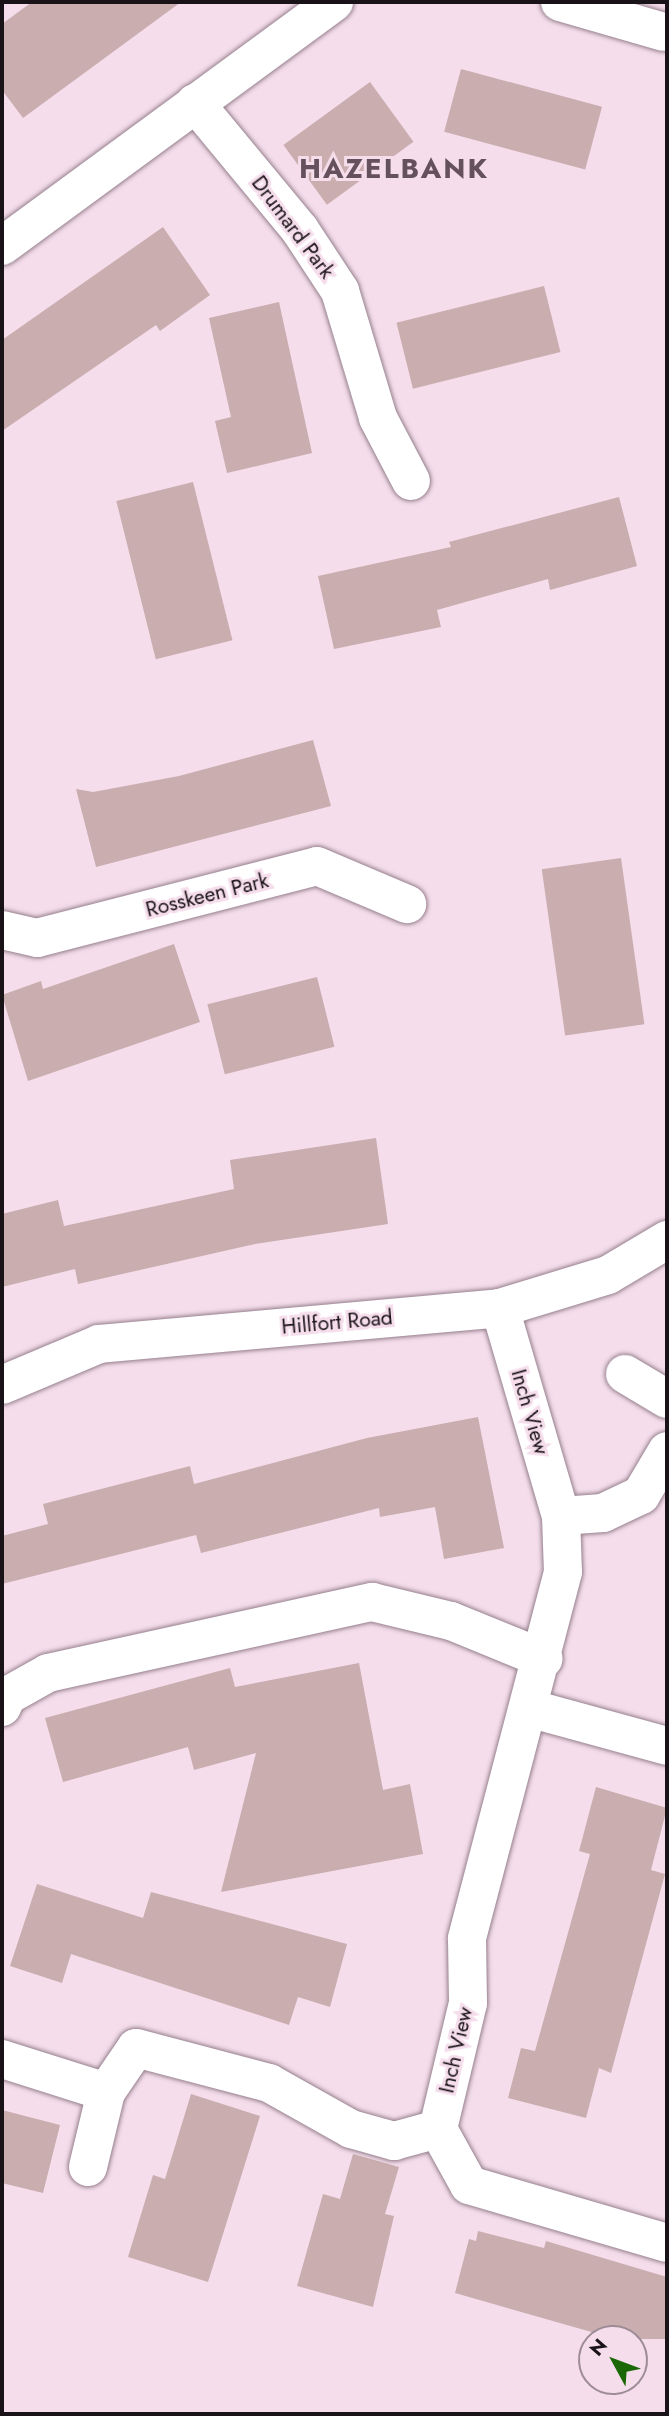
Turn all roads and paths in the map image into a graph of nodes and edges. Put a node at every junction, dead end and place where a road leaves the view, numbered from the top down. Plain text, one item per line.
1 (334, 2) edge
2 (574, 3) edge
3 (664, 32) dead end
4 (195, 103) junction
5 (2, 246) edge
6 (411, 481) dead end
7 (407, 904) dead end
8 (2, 930) edge
9 (667, 1241) edge
10 (500, 1308) junction
11 (625, 1374) dead end
12 (2, 1385) edge
13 (667, 1399) edge
14 (667, 1451) edge
15 (561, 1516) junction
16 (544, 1659) junction
17 (4, 1698) edge
18 (531, 1709) junction
19 (667, 1746) edge
20 (2, 2059) edge
21 (106, 2092) junction
22 (438, 2129) junction
23 (88, 2167) dead end
24 (667, 2243) edge

1 - 4 street
2 - 3 street
4 - 5 street
4 - 6 street, Drumard Park
7 - 8 street, Rosskeen Park
9 - 10 street, Hillfort Road
10 - 12 street, Hillfort Road
10 - 15 street, Inch View
11 - 13 street
14 - 15 street
15 - 16 street, Inch View
16 - 17 street
16 - 18 street, Inch View
18 - 19 street
18 - 22 street, Inch View
20 - 21 street
21 - 22 street
21 - 23 street
22 - 24 street

